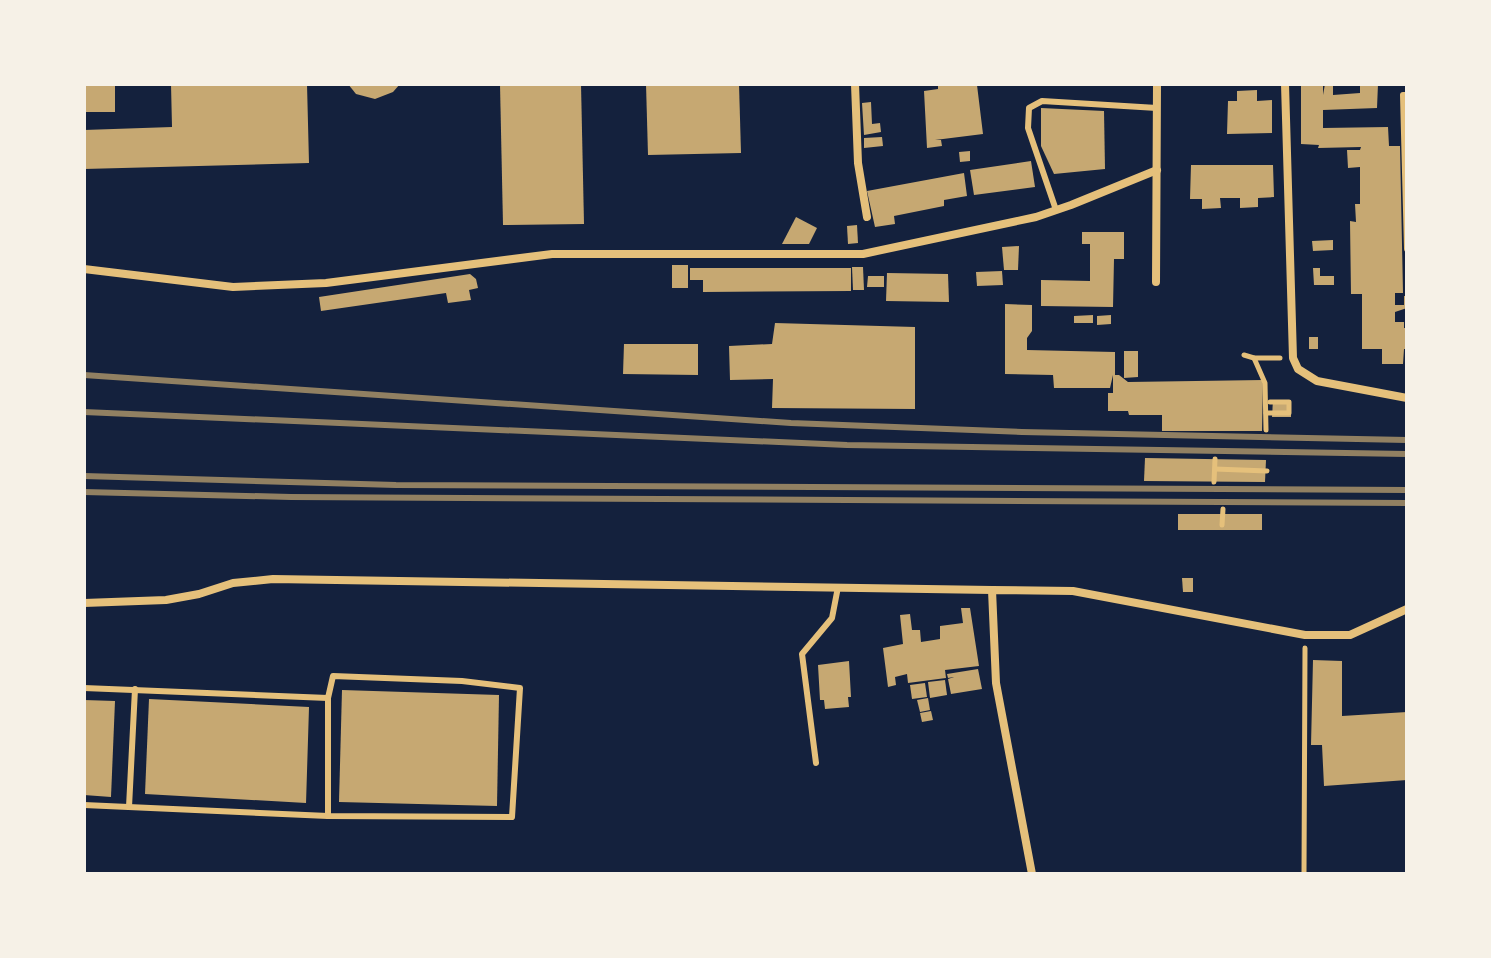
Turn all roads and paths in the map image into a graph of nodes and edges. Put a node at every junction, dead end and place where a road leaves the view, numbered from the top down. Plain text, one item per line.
1 (855, 84) edge
2 (1157, 84) edge
3 (1285, 84) edge
4 (1407, 95) edge
5 (1157, 108) junction
6 (1157, 170) junction
7 (1056, 210) junction
8 (867, 217) dead end
9 (1407, 249) edge
10 (84, 269) edge
11 (1156, 282) dead end
12 (1244, 355) dead end
13 (1254, 358) junction
14 (1281, 358) dead end
15 (1407, 398) edge
16 (1270, 402) dead end
17 (1266, 413) junction
18 (1266, 430) dead end
19 (1215, 459) dead end
20 (1215, 469) junction
21 (1267, 471) dead end
22 (1214, 482) dead end
23 (1223, 509) dead end
24 (1222, 525) dead end
25 (838, 587) junction
26 (992, 590) junction
27 (84, 603) edge
28 (1407, 609) edge
29 (1305, 635) junction
30 (84, 688) edge
31 (135, 689) junction
32 (328, 698) junction
33 (816, 763) dead end
34 (84, 805) edge
35 (129, 807) junction
36 (328, 816) junction
37 (1032, 874) edge
38 (1304, 874) edge

1 - 8 street
2 - 5 street
3 - 15 street
4 - 9 lane
5 - 6 street
5 - 7 lane
6 - 7 street
6 - 11 street
7 - 10 street
12 - 13 path
13 - 14 path
13 - 17 path
16 - 17 path
17 - 18 path
19 - 20 path
20 - 21 path
20 - 22 path
23 - 24 path
25 - 26 street
25 - 27 street
25 - 33 lane
26 - 29 street
26 - 37 street
28 - 29 street
29 - 38 path
30 - 31 lane
31 - 32 lane
31 - 35 lane
32 - 36 lane
32 - 36 lane
34 - 35 lane
35 - 36 lane

